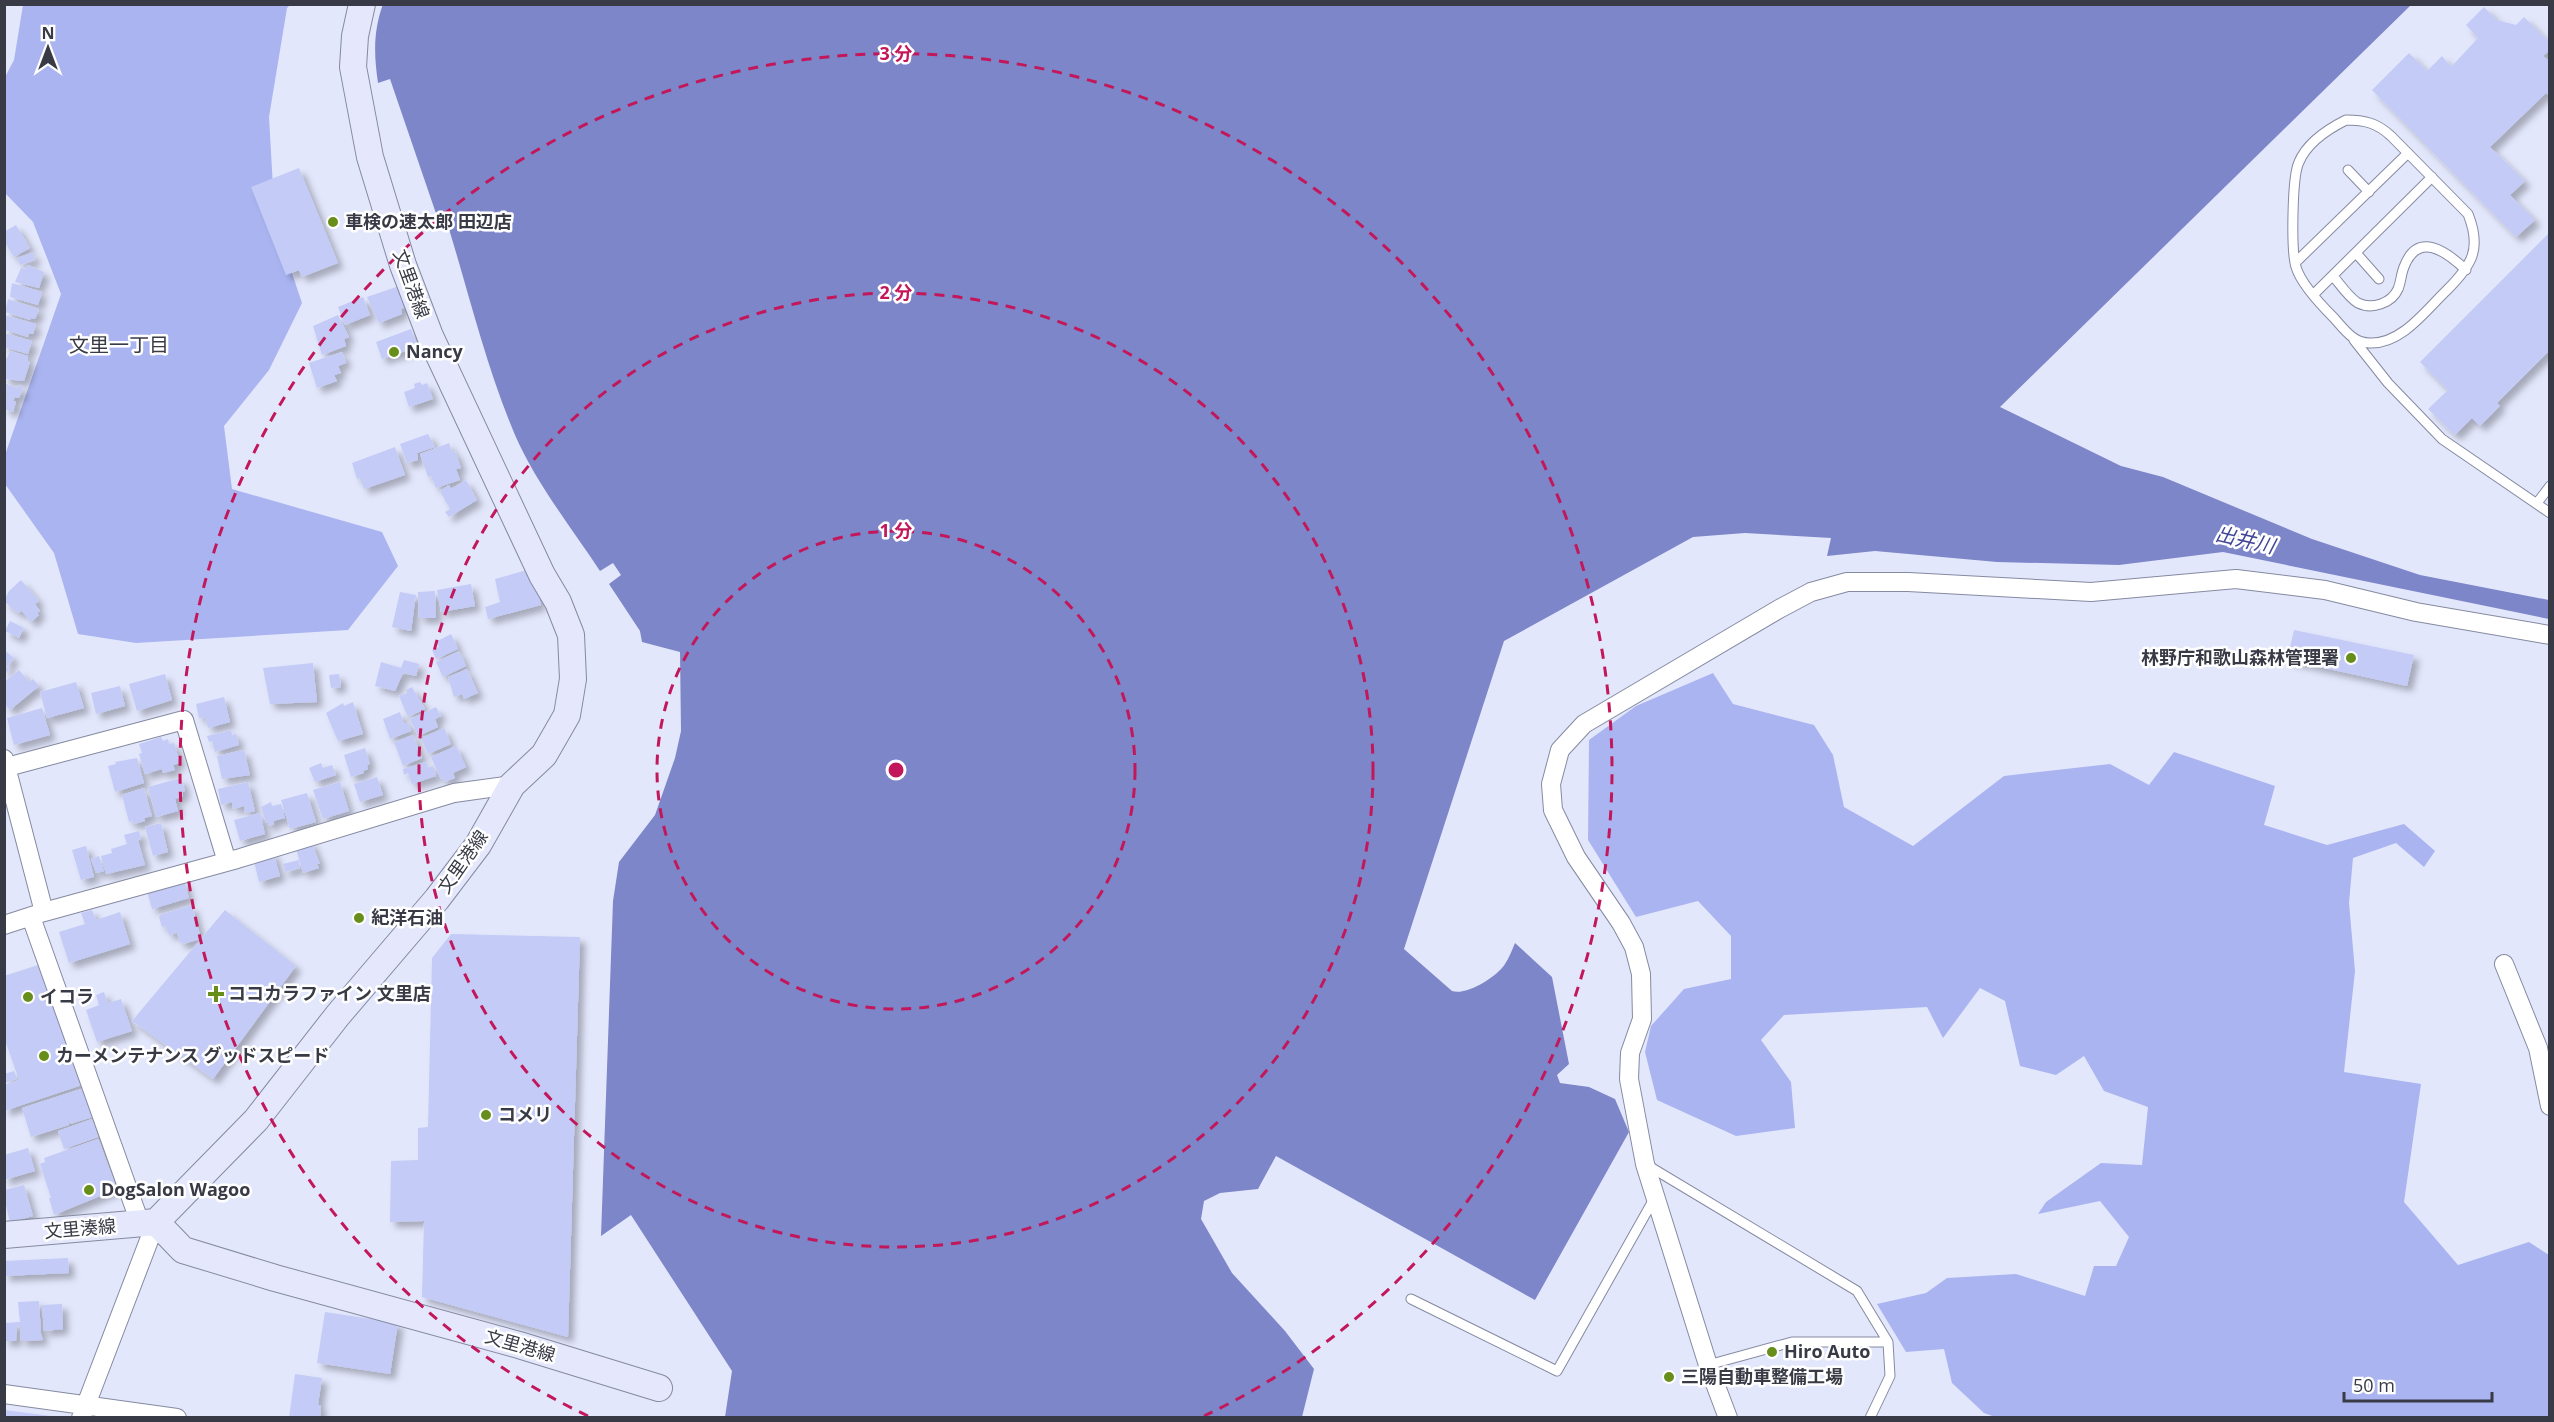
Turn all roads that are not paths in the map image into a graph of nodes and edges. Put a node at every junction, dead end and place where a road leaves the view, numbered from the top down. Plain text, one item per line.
1 (362, 4) edge
2 (2408, 153) junction
3 (2348, 170) dead end
4 (2432, 177) junction
5 (2369, 192) junction
6 (2355, 253) junction
7 (2295, 262) junction
8 (2466, 270) junction
9 (2333, 276) junction
10 (2379, 279) dead end
11 (2314, 294) junction
12 (2354, 340) junction
13 (2550, 486) edge
14 (2537, 503) junction
15 (2550, 513) edge
16 (2550, 634) edge
17 (6, 763) edge
18 (512, 785) junction
19 (227, 861) junction
20 (38, 914) junction
21 (4, 925) edge
22 (2504, 964) dead end
23 (2550, 1106) edge
24 (1645, 1164) junction
25 (1655, 1197) junction
26 (148, 1223) junction
27 (4, 1234) edge
28 (1410, 1299) dead end
29 (1888, 1342) junction
30 (1708, 1365) junction
31 (658, 1388) dead end
32 (4, 1394) edge
33 (84, 1411) edge
34 (177, 1418) edge
35 (1728, 1418) edge
36 (1870, 1418) edge

1 - 18 main road, 文里港線
2 - 4 lane
2 - 5 lane
2 - 7 lane
3 - 5 lane
4 - 6 lane
4 - 8 lane
5 - 7 lane
6 - 9 lane
6 - 10 lane
7 - 11 lane
8 - 9 lane
8 - 12 lane
9 - 11 lane
11 - 12 lane
12 - 14 lane
13 - 14 lane
14 - 15 lane
16 - 24 street
17 - 19 street
17 - 20 street
18 - 19 street
18 - 26 main road, 文里港線
19 - 20 street
20 - 21 street
20 - 26 street
22 - 23 street
24 - 25 street
24 - 29 lane
25 - 28 lane
25 - 30 street
26 - 27 main road, 文里湊線
26 - 31 main road, 文里港線
26 - 33 street
29 - 30 lane
29 - 36 lane
30 - 35 street
32 - 33 street
33 - 34 street

